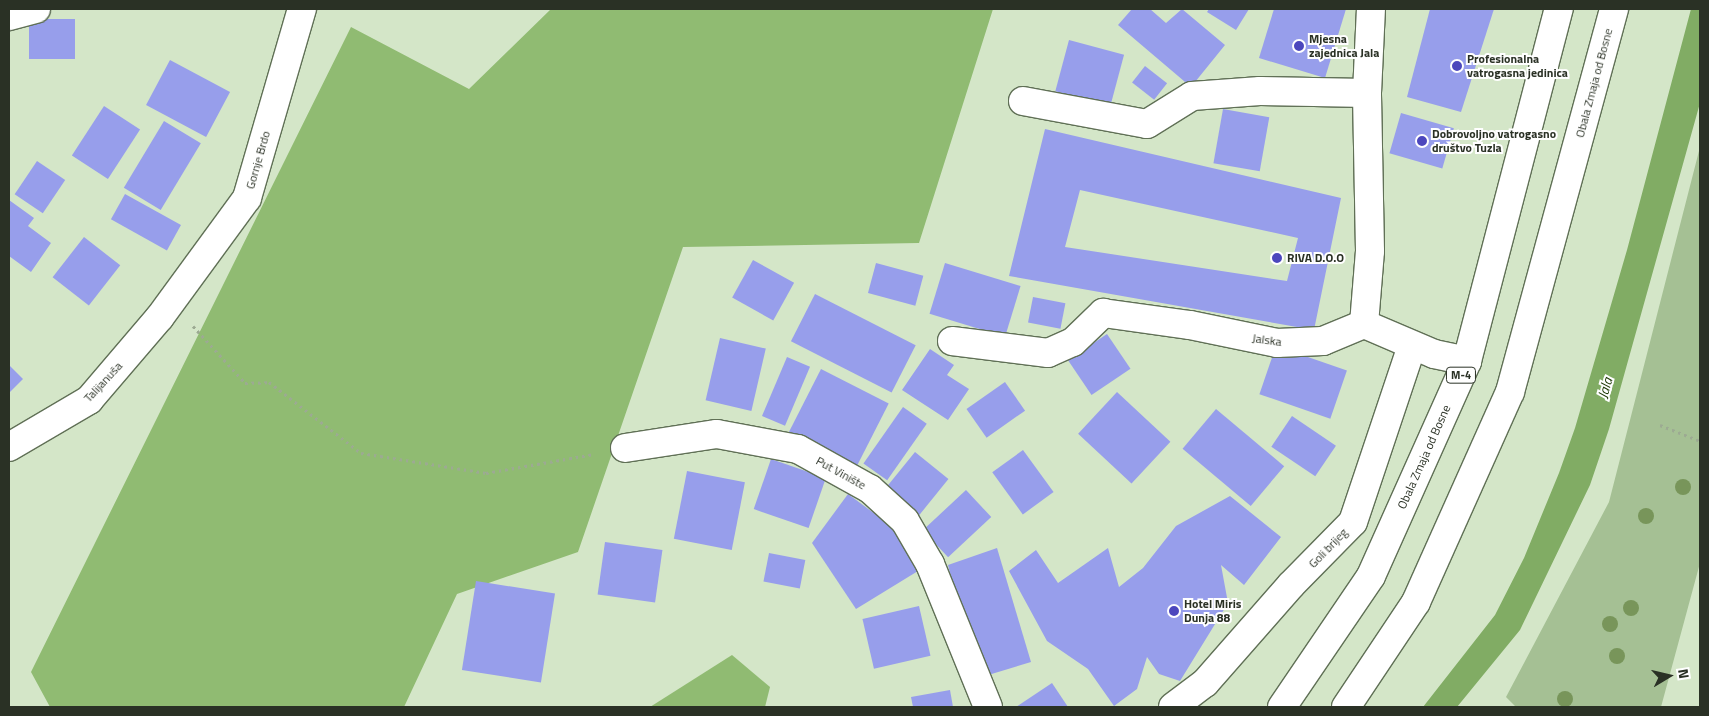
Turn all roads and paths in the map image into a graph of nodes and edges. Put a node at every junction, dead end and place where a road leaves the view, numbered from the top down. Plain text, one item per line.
1 (36, 9) edge
2 (302, 9) edge
3 (1372, 9) edge
4 (1560, 9) edge
5 (1614, 9) edge
6 (9, 16) edge
7 (1367, 94) junction
8 (1023, 101) dead end
9 (173, 318) junction
10 (1364, 324) junction
11 (952, 342) dead end
12 (1412, 346) junction
13 (1467, 361) junction
14 (1660, 425) dead end
15 (1700, 441) edge
16 (9, 447) edge
17 (625, 448) joint
18 (988, 707) edge
19 (1173, 707) edge
20 (1282, 707) edge
21 (1346, 707) edge

1 - 6 street
2 - 9 street, Gornje Brdo
3 - 7 street
4 - 13 street, Obala Zmaja od Bosne / M-4
5 - 21 street, Obala Zmaja od Bosne
7 - 8 street
7 - 10 street
9 - 16 street, Talijanuša
9 - 17 path
10 - 11 street, Jalska
10 - 12 street
12 - 13 street
12 - 19 street, Goli brijeg
13 - 20 street, Obala Zmaja od Bosne / M-4
14 - 15 path
17 - 18 street, Put Vinište

